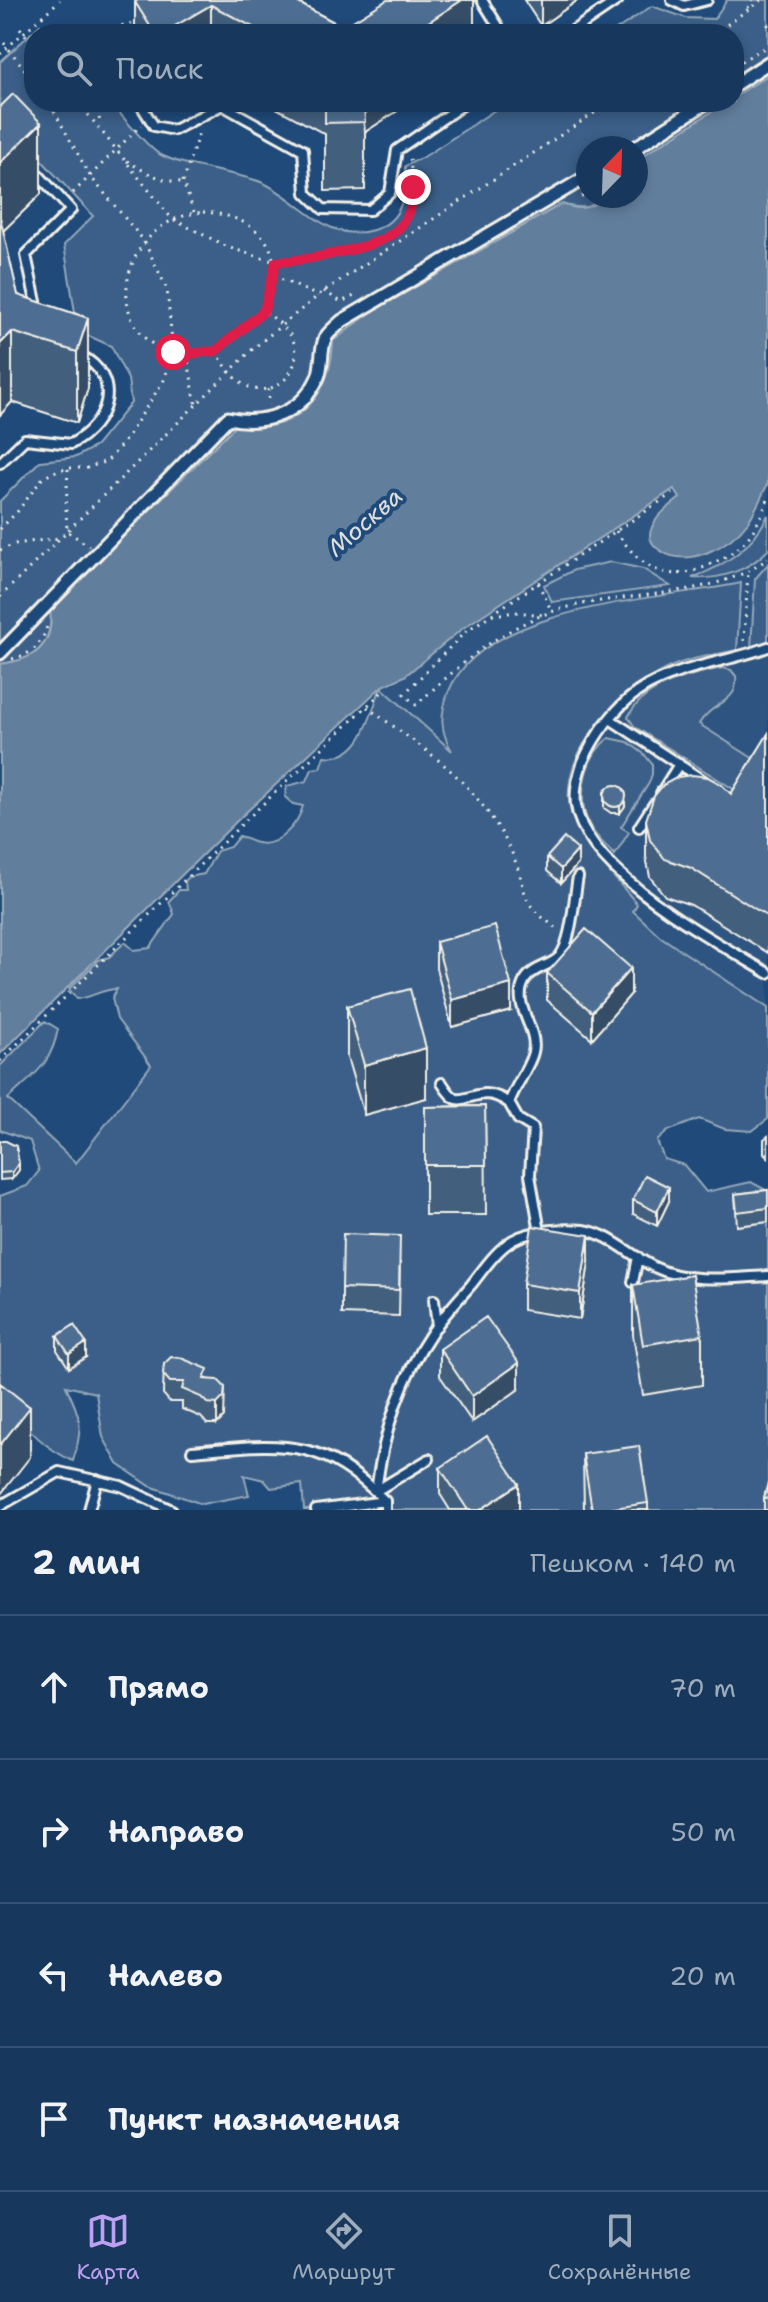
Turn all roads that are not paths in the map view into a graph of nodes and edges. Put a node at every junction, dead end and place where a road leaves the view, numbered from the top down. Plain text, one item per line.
1 (482, 0) edge
2 (618, 0) edge
3 (672, 0) edge
4 (707, 0) edge
5 (497, 24) edge
6 (583, 24) edge
7 (768, 63) edge
8 (744, 79) edge
9 (145, 112) edge
10 (209, 112) edge
11 (235, 112) edge
12 (452, 112) edge
13 (691, 112) edge
14 (648, 140) edge
15 (24, 159) edge
16 (576, 183) edge
17 (41, 327) edge
18 (66, 349) edge
19 (0, 463) edge
20 (768, 647) edge
21 (2, 656) edge
22 (610, 719) junction
23 (679, 764) junction
24 (713, 786) edge
25 (639, 827) dead end
26 (578, 877) dead end
27 (768, 973) edge
28 (442, 1083) dead end
29 (509, 1103) junction
30 (540, 1232) junction
31 (638, 1257) junction
32 (768, 1276) edge
33 (633, 1282) edge
34 (434, 1300) dead end
35 (437, 1326) junction
36 (192, 1451) dead end
37 (429, 1459) dead end
38 (97, 1480) junction
39 (376, 1491) junction
40 (385, 1505) edge
41 (0, 1506) edge
42 (89, 1510) edge
43 (172, 1510) edge
44 (316, 1510) edge

1 - 5 lane
2 - 6 lane
3 - 4 lane
7 - 8 street
9 - 10 lane
11 - 12 lane
13 - 14 street
15 - 17 lane
16 - 21 street
18 - 19 lane
20 - 22 lane
22 - 23 lane
22 - 27 lane
23 - 24 lane
23 - 25 lane
26 - 29 lane
28 - 29 lane
29 - 30 lane
30 - 31 lane
30 - 35 lane
31 - 32 lane
31 - 33 lane
34 - 35 lane
35 - 39 lane
36 - 39 lane
37 - 39 lane
38 - 41 lane
38 - 42 lane
38 - 43 lane
39 - 40 lane
40 - 44 lane

